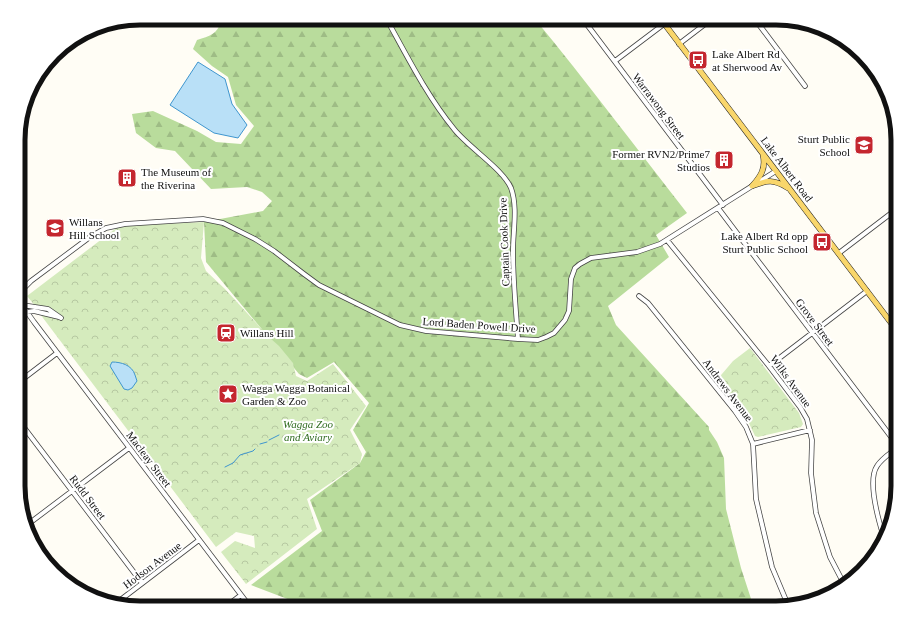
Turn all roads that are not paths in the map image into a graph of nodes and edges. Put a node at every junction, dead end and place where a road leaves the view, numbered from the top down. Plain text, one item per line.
1 (390, 25) edge
2 (587, 25) edge
3 (663, 25) edge
4 (665, 25) edge
5 (704, 25) edge
6 (759, 25) edge
7 (679, 44) junction
8 (614, 61) junction
9 (805, 86) dead end
10 (762, 153) junction
11 (776, 171) junction
12 (752, 186) junction
13 (790, 190) junction
14 (723, 205) junction
15 (718, 208) junction
16 (891, 213) edge
17 (667, 240) junction
18 (838, 253) junction
19 (31, 282) junction
20 (25, 285) edge
21 (25, 288) edge
22 (867, 292) junction
23 (638, 296) dead end
24 (25, 306) edge
25 (25, 311) edge
26 (27, 312) joint
27 (34, 322) junction
28 (891, 323) edge
29 (812, 333) junction
30 (518, 339) junction
31 (57, 353) junction
32 (769, 366) junction
33 (25, 377) edge
34 (25, 429) edge
35 (810, 430) junction
36 (891, 438) edge
37 (753, 444) junction
38 (129, 448) junction
39 (891, 453) edge
40 (72, 491) junction
41 (31, 523) edge
42 (882, 531) edge
43 (199, 540) junction
44 (842, 580) edge
45 (142, 583) junction
46 (241, 595) junction
47 (121, 599) edge
48 (786, 600) edge
49 (233, 601) edge
50 (246, 601) edge

1 - 30 street, Captain Cook Drive
2 - 8 street, Warrawong Street
3 - 8 street
4 - 7 main road, Lake Albert Road
5 - 7 street
6 - 9 street
7 - 10 main road, Lake Albert Road
8 - 14 street, Warrawong Street
10 - 11 main road, Lake Albert Road
10 - 12 main road
11 - 12 street, Lord Baden Powell Drive
11 - 13 main road, Lake Albert Road
12 - 13 main road
12 - 14 street, Lord Baden Powell Drive
13 - 18 main road, Lake Albert Road
14 - 15 street, Lord Baden Powell Drive
15 - 17 street, Lord Baden Powell Drive
15 - 29 street, Grove Street
16 - 18 street
17 - 30 street, Lord Baden Powell Drive
17 - 32 street, Wilks Avenue
18 - 22 main road, Lake Albert Road
19 - 20 street, Lord Baden Powell Drive
19 - 21 street, Lord Baden Powell Drive
19 - 30 street, Lord Baden Powell Drive
22 - 28 main road, Lake Albert Road
22 - 29 street
23 - 37 street, Andrews Avenue
24 - 26 street
25 - 27 street, Macleay Street
26 - 27 street, Macleay Street
27 - 31 street, Macleay Street
29 - 32 street
29 - 36 street, Grove Street
31 - 33 street
31 - 38 street, Macleay Street
32 - 35 street, Wilks Avenue
34 - 40 street, Rudd Street
35 - 37 street
35 - 44 street, Wilks Avenue
37 - 48 street, Andrews Avenue
38 - 40 street
38 - 43 street, Macleay Street
39 - 42 street
40 - 41 street
40 - 45 street, Rudd Street
43 - 45 street, Hodson Avenue
43 - 46 street, Macleay Street
45 - 47 street, Hodson Avenue
46 - 49 street
46 - 50 street, Macleay Street

